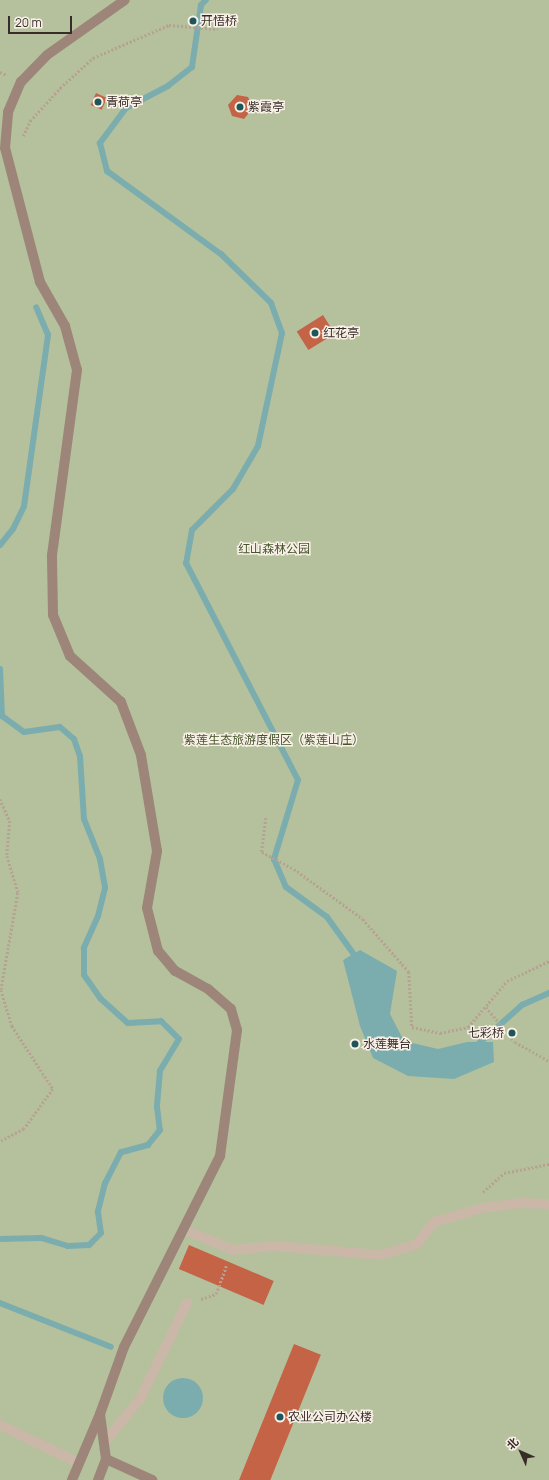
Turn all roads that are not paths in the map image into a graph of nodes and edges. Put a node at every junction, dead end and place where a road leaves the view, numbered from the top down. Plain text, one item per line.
1 (125, 0) edge
2 (549, 1204) edge
3 (183, 1229) junction
4 (188, 1303) road end
5 (100, 1414) junction
6 (0, 1424) edge
7 (104, 1443) junction
8 (106, 1459) junction
9 (79, 1463) junction
10 (72, 1480) edge
11 (98, 1480) edge
12 (152, 1480) edge

1 - 3 street
2 - 3 street
3 - 5 street
4 - 7 street
5 - 7 street
5 - 9 street
6 - 9 street
7 - 8 street
8 - 11 street
8 - 12 street
9 - 10 street

